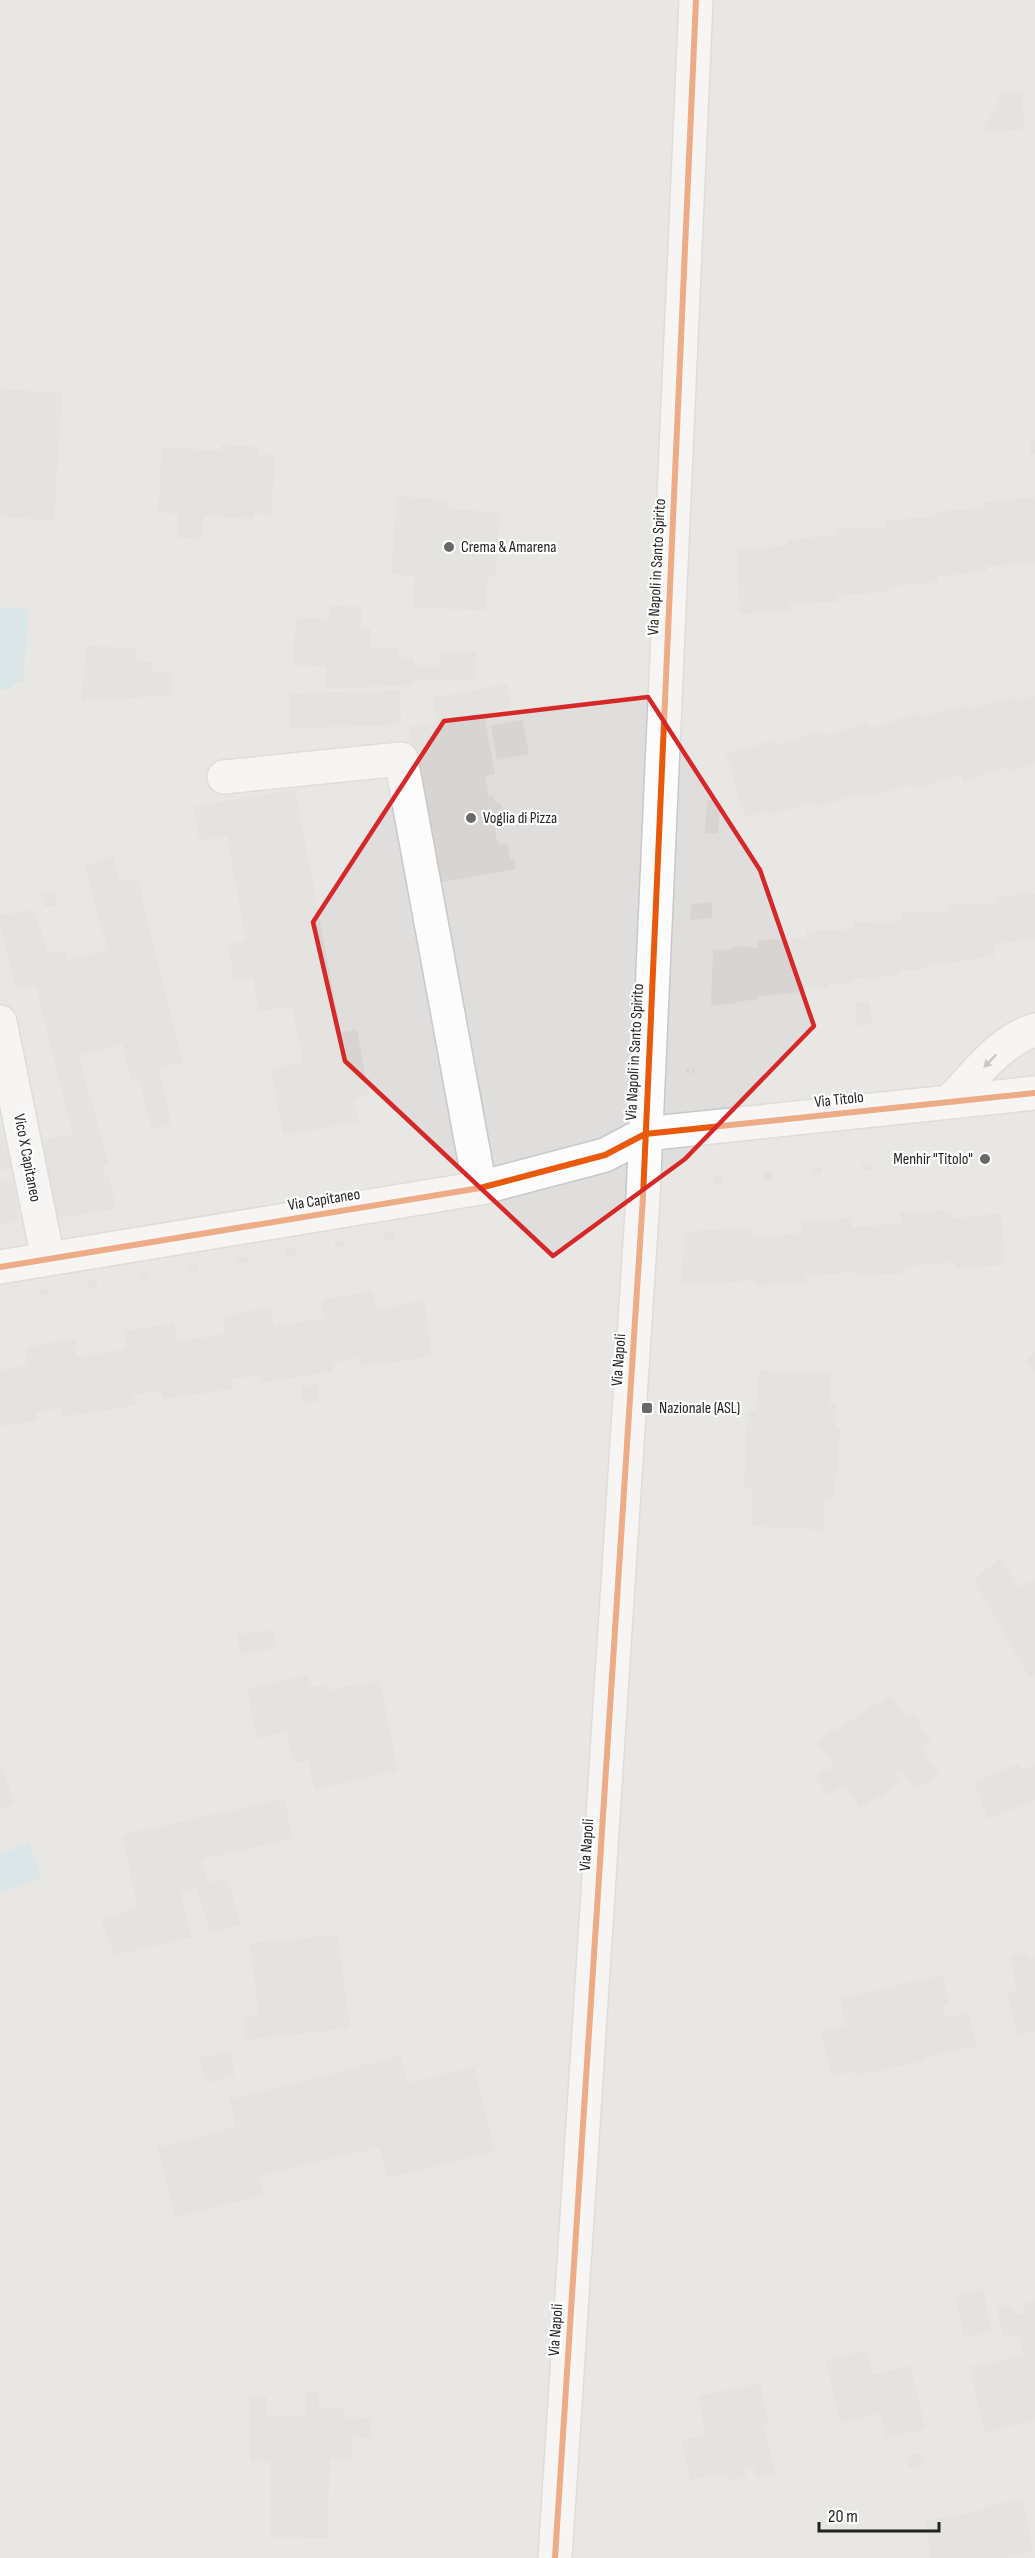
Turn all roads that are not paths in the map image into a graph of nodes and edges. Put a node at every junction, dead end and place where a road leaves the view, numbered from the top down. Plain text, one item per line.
1 (696, 0) edge
2 (224, 777) dead end
3 (0, 1023) edge
4 (1035, 1030) edge
5 (1035, 1093) edge
6 (950, 1101) junction
7 (645, 1134) junction
8 (480, 1188) junction
9 (48, 1259) junction
10 (0, 1267) edge
11 (555, 2558) edge

1 - 7 street, Via Napoli in Santo Spirito
2 - 8 street
3 - 9 street, Vico X Capitaneo
4 -> 6 street
5 - 6 street, Via Titolo
6 - 7 street, Via Titolo
7 - 8 street, Via Capitaneo
7 - 11 street, Via Napoli
8 - 9 street, Via Capitaneo
9 - 10 street, Via Capitaneo

